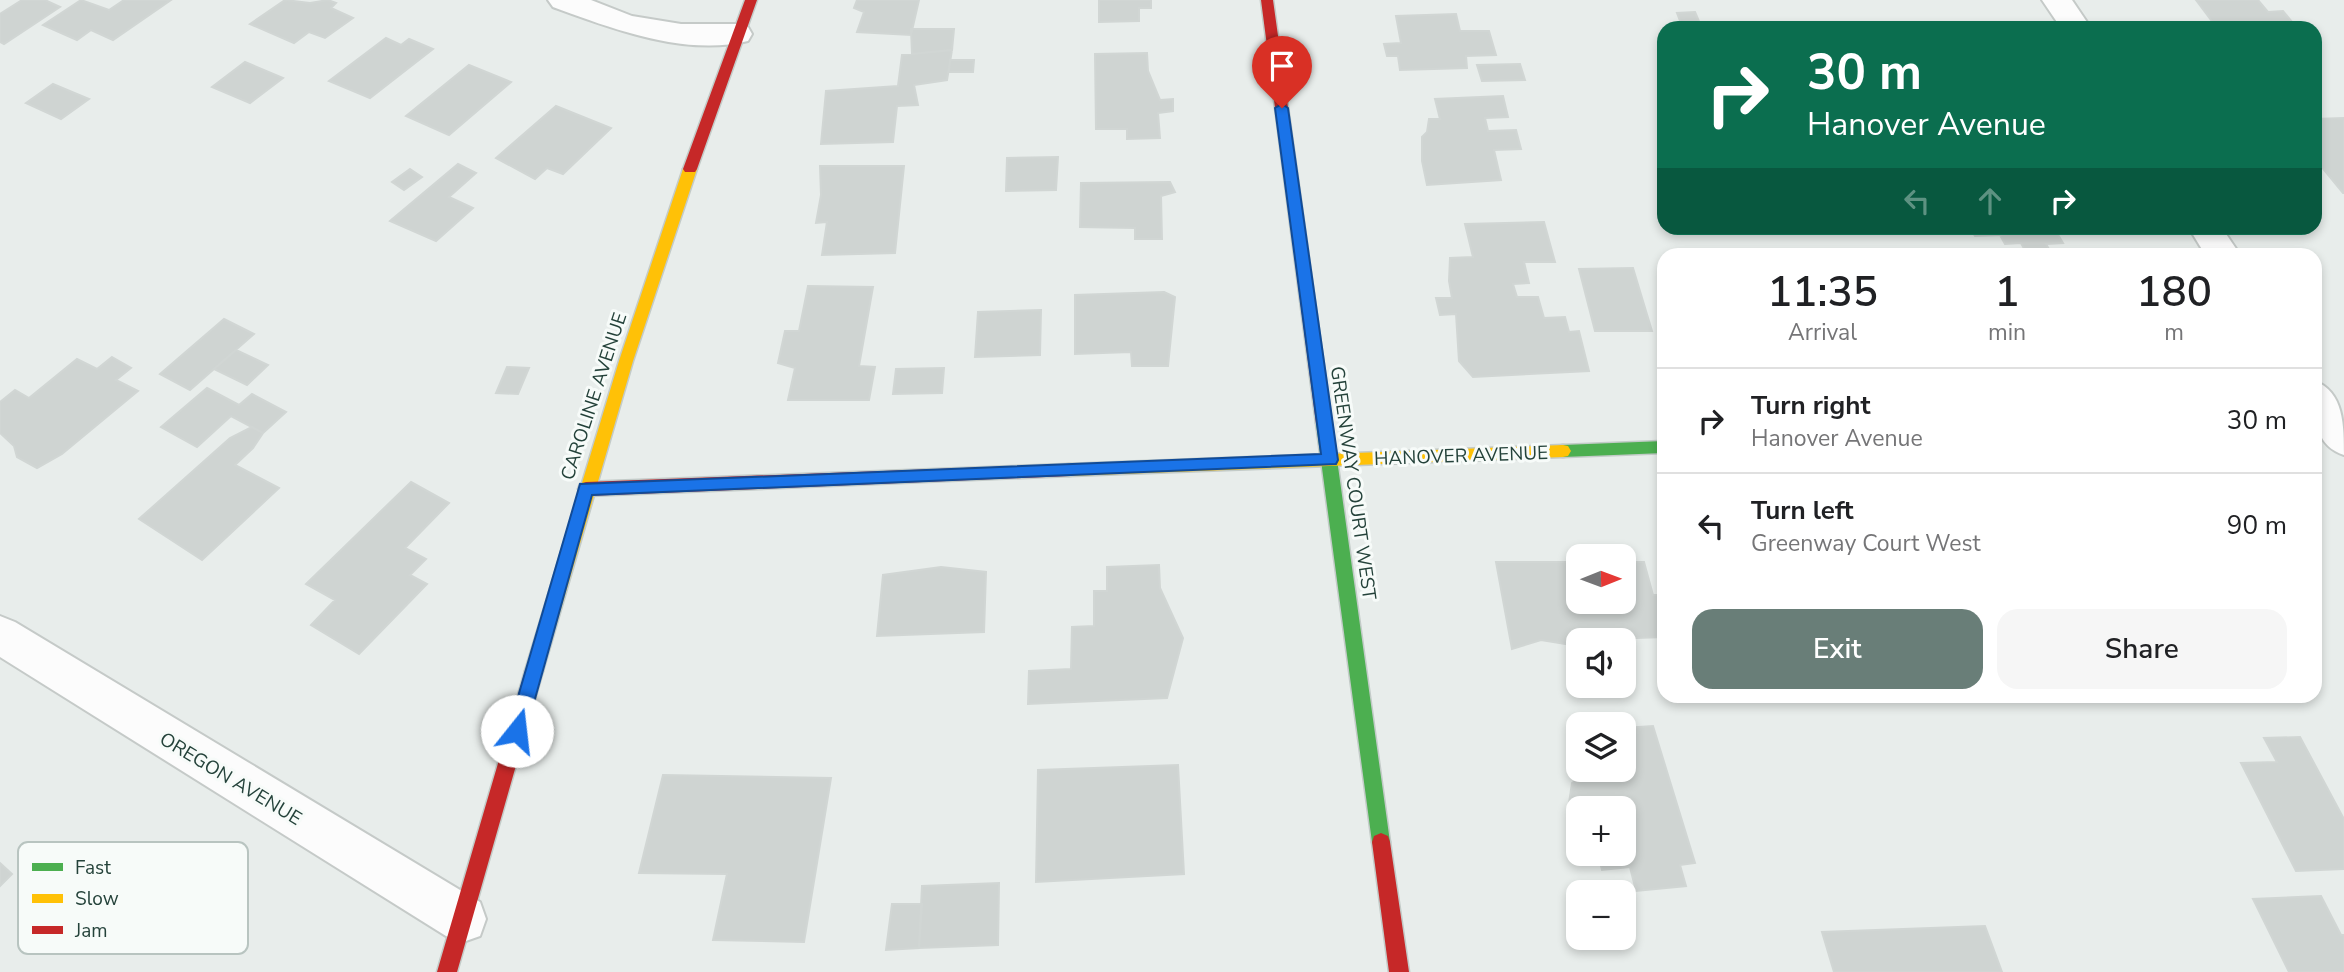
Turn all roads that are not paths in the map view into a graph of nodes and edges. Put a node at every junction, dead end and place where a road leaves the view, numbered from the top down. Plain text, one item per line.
1 (563, 0) edge
2 (751, 0) edge
3 (1267, 0) edge
4 (2057, 0) edge
5 (2071, 21) edge
6 (737, 34) junction
7 (1657, 447) edge
8 (1330, 460) junction
9 (586, 489) junction
10 (0, 635) edge
11 (463, 919) junction
12 (447, 972) edge
13 (1399, 972) edge

1 - 6 street
2 - 6 street, CAROLINE AVENUE
3 - 8 street, GREENWAY COURT WEST
4 - 5 street
6 - 9 street, CAROLINE AVENUE
7 - 8 street, HANOVER AVENUE
8 - 9 street, HANOVER AVENUE
8 - 13 street, GREENWAY COURT WEST
9 - 11 street, CAROLINE AVENUE
10 - 11 street, OREGON AVENUE
11 - 12 street, CAROLINE AVENUE

